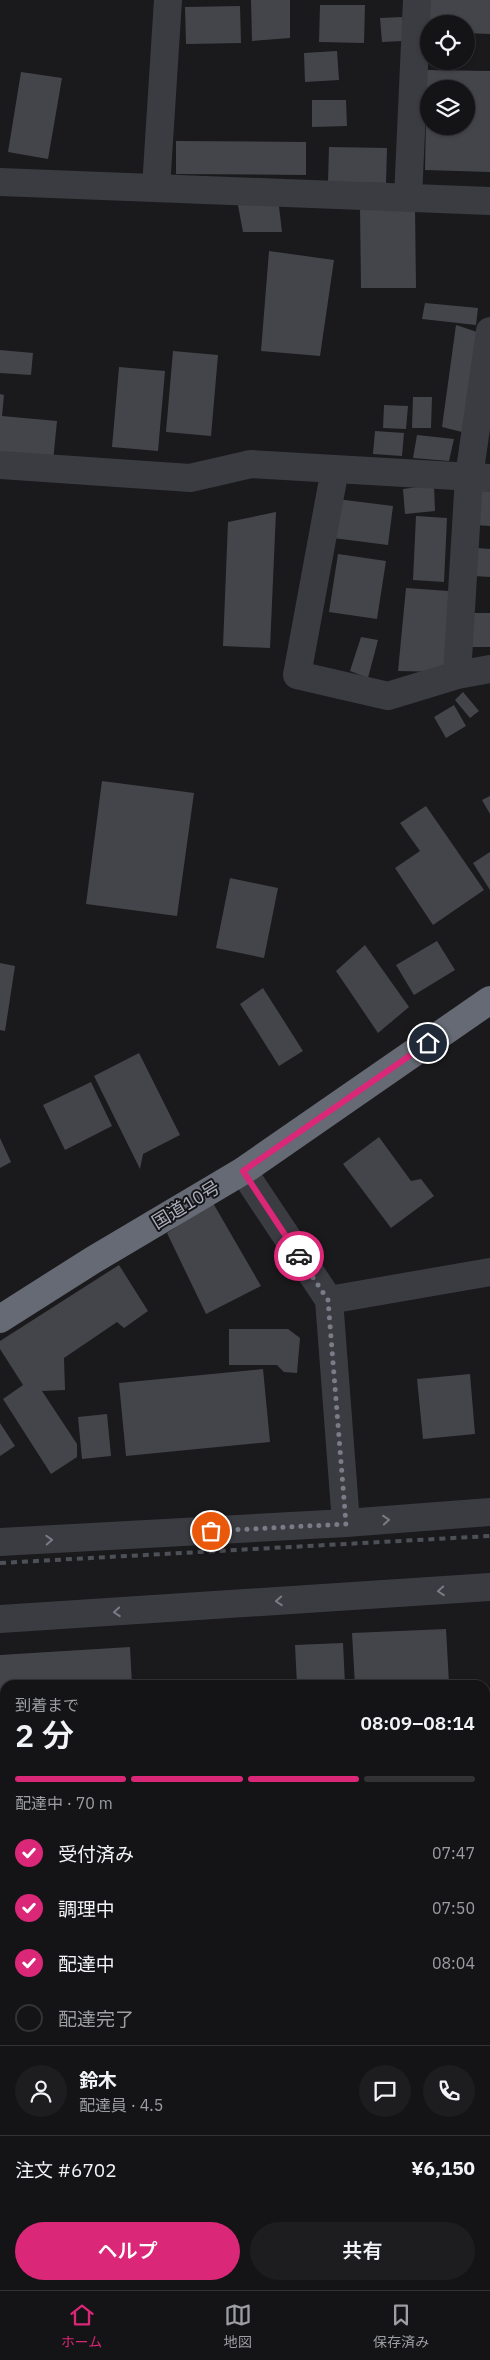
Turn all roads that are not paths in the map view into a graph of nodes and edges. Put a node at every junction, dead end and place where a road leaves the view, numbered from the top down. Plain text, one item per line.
1 (168, 0) edge
2 (417, 0) edge
3 (0, 182) edge
4 (156, 188) junction
5 (408, 198) junction
6 (490, 201) edge
7 (490, 331) edge
8 (0, 465) edge
9 (335, 469) junction
10 (480, 478) edge
11 (490, 669) edge
12 (457, 675) junction
13 (490, 1000) edge
14 (243, 1171) junction
15 (490, 1272) edge
16 (328, 1300) junction
17 (0, 1319) edge
18 (490, 1512) edge
19 (346, 1524) junction
20 (0, 1542) edge
21 (490, 1588) edge
22 (0, 1619) edge

1 - 4 street
2 - 5 street
3 - 4 street
4 - 5 street
5 - 6 street
7 - 10 street
8 - 9 street
9 - 10 street
9 - 12 street
10 - 12 street
11 - 12 street
13 - 14 highway, 国道10号
14 - 16 street
14 - 17 highway, 国道10号
15 - 16 street
16 - 19 street
19 -> 18 street
20 -> 19 street
21 -> 22 street

